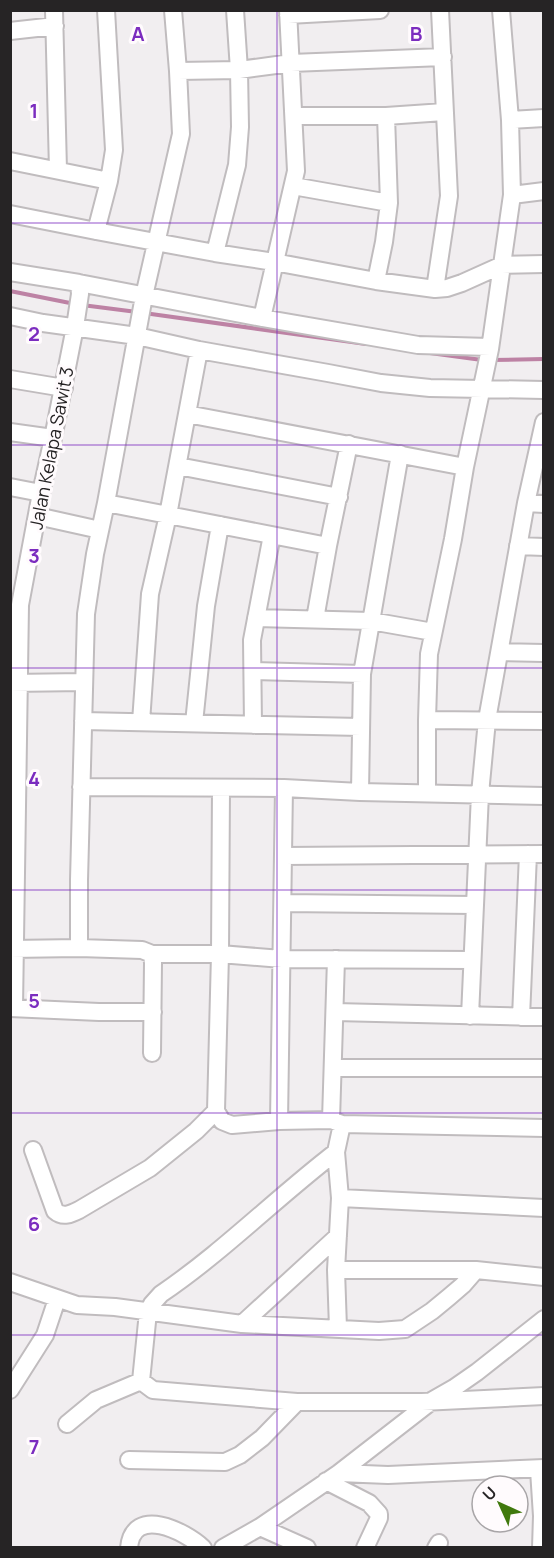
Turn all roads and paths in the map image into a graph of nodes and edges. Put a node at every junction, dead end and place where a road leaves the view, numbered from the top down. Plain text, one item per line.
1 (106, 10) edge
2 (173, 10) edge
3 (235, 10) edge
4 (380, 10) edge
5 (440, 10) edge
6 (501, 10) edge
7 (288, 13) edge
8 (54, 18) edge
9 (10, 31) edge
10 (443, 57) junction
11 (291, 63) junction
12 (239, 70) junction
13 (178, 71) junction
14 (444, 112) junction
15 (294, 116) junction
16 (386, 116) junction
17 (543, 118) edge
18 (510, 120) junction
19 (10, 161) edge
20 (58, 170) junction
21 (109, 181) junction
22 (292, 186) junction
23 (543, 191) edge
24 (512, 195) junction
25 (389, 203) junction
26 (10, 214) edge
27 (96, 231) junction
28 (157, 242) junction
29 (215, 253) junction
30 (274, 262) junction
31 (543, 264) edge
32 (502, 265) junction
33 (10, 272) edge
34 (376, 281) junction
35 (80, 289) junction
36 (435, 289) junction
37 (144, 300) junction
38 (10, 316) edge
39 (262, 318) junction
40 (76, 321) junction
41 (138, 331) junction
42 (490, 347) junction
43 (199, 350) junction
44 (10, 379) edge
45 (482, 385) junction
46 (64, 388) junction
47 (543, 390) edge
48 (187, 414) junction
49 (543, 422) edge
50 (10, 432) edge
51 (53, 438) junction
52 (349, 444) junction
53 (400, 454) junction
54 (540, 454) edge
55 (177, 466) junction
56 (465, 467) junction
57 (10, 487) edge
58 (41, 493) junction
59 (339, 497) junction
60 (106, 503) junction
61 (526, 503) junction
62 (543, 504) edge
63 (168, 515) junction
64 (37, 516) junction
65 (220, 525) junction
66 (100, 530) junction
67 (272, 535) junction
68 (328, 546) junction
69 (518, 546) junction
70 (543, 547) edge
71 (256, 618) junction
72 (315, 619) junction
73 (371, 621) junction
74 (433, 632) junction
75 (500, 652) junction
76 (543, 653) edge
77 (253, 671) junction
78 (362, 674) junction
79 (84, 682) junction
80 (15, 683) edge
81 (427, 720) junction
82 (487, 720) junction
83 (83, 721) junction
84 (543, 721) edge
85 (141, 722) junction
86 (194, 723) junction
87 (253, 725) junction
88 (361, 727) junction
89 (81, 787) junction
90 (221, 788) junction
91 (284, 788) junction
92 (360, 792) junction
93 (427, 793) junction
94 (480, 794) junction
95 (543, 796) edge
96 (476, 854) junction
97 (536, 854) edge
98 (283, 856) junction
99 (13, 883) edge
100 (282, 903) junction
101 (474, 905) junction
102 (79, 948) junction
103 (13, 949) edge
104 (152, 954) junction
105 (220, 954) junction
106 (282, 959) junction
107 (336, 959) junction
108 (472, 960) junction
109 (12, 1008) edge
110 (153, 1012) junction
111 (334, 1012) junction
112 (470, 1016) junction
113 (521, 1017) junction
114 (543, 1017) edge
115 (152, 1053) dead end
116 (333, 1068) junction
117 (543, 1068) edge
118 (216, 1111) junction
119 (279, 1120) junction
120 (336, 1122) junction
121 (543, 1128) edge
122 (33, 1150) dead end
123 (336, 1152) junction
124 (340, 1198) junction
125 (543, 1208) edge
126 (338, 1236) junction
127 (336, 1270) junction
128 (476, 1270) junction
129 (543, 1278) edge
130 (10, 1282) edge
131 (57, 1299) junction
132 (148, 1312) junction
133 (543, 1319) edge
134 (242, 1324) junction
135 (338, 1328) junction
136 (141, 1381) junction
137 (10, 1390) edge
138 (543, 1396) edge
139 (433, 1400) junction
140 (297, 1402) junction
141 (67, 1424) dead end
142 (129, 1460) dead end
143 (541, 1469) edge
144 (333, 1477) junction
145 (260, 1527) junction
146 (129, 1548) edge
147 (203, 1548) edge
148 (223, 1548) edge
149 (308, 1548) edge
150 (365, 1548) edge
151 (541, 1548) edge

1 - 21 street
2 - 13 street
3 - 12 street
4 - 7 street
5 - 10 street
6 - 18 street
7 - 11 street
8 - 9 street
8 - 20 street
10 - 11 street
10 - 14 street
11 - 12 street
11 - 15 street
12 - 13 street
12 - 29 street
13 - 28 street
14 - 16 street
14 - 36 street
15 - 16 street
15 - 22 street
16 - 25 street
17 - 18 street
18 - 24 street
19 - 20 street
20 - 21 street
21 - 27 street
22 - 25 street
22 - 30 street
23 - 24 street
24 - 32 street
25 - 34 street
26 - 27 street
27 - 28 street
28 - 29 street
28 - 37 street
29 - 30 street
30 - 34 street
30 - 39 street
31 - 32 street
32 - 36 street
32 - 42 street
33 - 35 street
34 - 36 street
35 - 37 street
35 - 40 street, Jalan Kelapa Sawit 3
37 - 39 street
37 - 41 street
38 - 40 street
39 - 42 street
40 - 41 street
40 - 46 street, Jalan Kelapa Sawit 3
41 - 43 street
41 - 60 street
42 - 45 street
43 - 45 street
43 - 48 street
44 - 46 street
45 - 47 street
45 - 56 street
46 - 51 street, Jalan Kelapa Sawit 3
48 - 52 street
48 - 55 street
49 - 54 street
50 - 51 street
51 - 58 street, Jalan Kelapa Sawit 3
52 - 53 street
52 - 59 street
53 - 56 street
53 - 73 street
54 - 61 street
55 - 59 street
55 - 63 street
56 - 74 street
57 - 58 street
58 - 64 street, Jalan Kelapa Sawit 3
59 - 68 street
60 - 63 street
60 - 66 street
61 - 62 street
61 - 69 street
63 - 65 street
63 - 85 street
64 - 66 street
64 - 80 street, Jalan Kelapa Sawit 3
65 - 67 street
65 - 86 street
66 - 79 street
67 - 68 street
67 - 71 street
68 - 72 street
69 - 70 street
69 - 75 street
71 - 72 street
71 - 77 street
72 - 73 street
73 - 74 street
73 - 78 street
74 - 81 street
75 - 76 street
75 - 82 street
77 - 78 street
77 - 87 street
78 - 88 street
79 - 80 street
79 - 83 street
80 - 99 street, Jalan Kelapa Sawit 3
81 - 82 street
81 - 93 street
82 - 84 street
82 - 94 street
83 - 85 street
83 - 89 street
85 - 86 street
86 - 87 street
87 - 88 street
88 - 92 street
89 - 90 street
89 - 102 street
90 - 91 street
90 - 105 street
91 - 92 street
91 - 98 street
92 - 93 street
93 - 94 street
94 - 95 street
94 - 96 street
96 - 97 street
96 - 98 street
96 - 101 street
97 - 113 street
98 - 100 street
99 - 103 street, Jalan Kelapa Sawit 3
100 - 101 street
100 - 106 street
101 - 108 street
102 - 103 street
102 - 104 street
103 - 109 street, Jalan Kelapa Sawit 3
104 - 105 street
104 - 110 street
105 - 106 street
105 - 118 street
106 - 107 street
106 - 119 street
107 - 108 street
107 - 111 street
108 - 112 street
109 - 110 street
110 - 115 street
111 - 112 street
111 - 116 street
112 - 113 street
113 - 114 street
116 - 117 street
116 - 120 street
118 - 119 street
118 - 122 street
119 - 120 street
120 - 121 street
120 - 123 street
123 - 124 street
123 - 132 street
124 - 125 street
124 - 126 street
126 - 127 street
126 - 134 street
127 - 128 street
127 - 135 street
128 - 129 street
128 - 135 street
130 - 131 street
131 - 132 street
131 - 137 street
132 - 134 street
132 - 136 street
133 - 139 street
134 - 135 street
136 - 140 street
136 - 141 street
138 - 139 street
139 - 140 street
139 - 144 street
140 - 142 street
143 - 144 street
143 - 151 street
144 - 145 street
144 - 150 street
145 - 148 street
145 - 149 street
146 - 147 street

